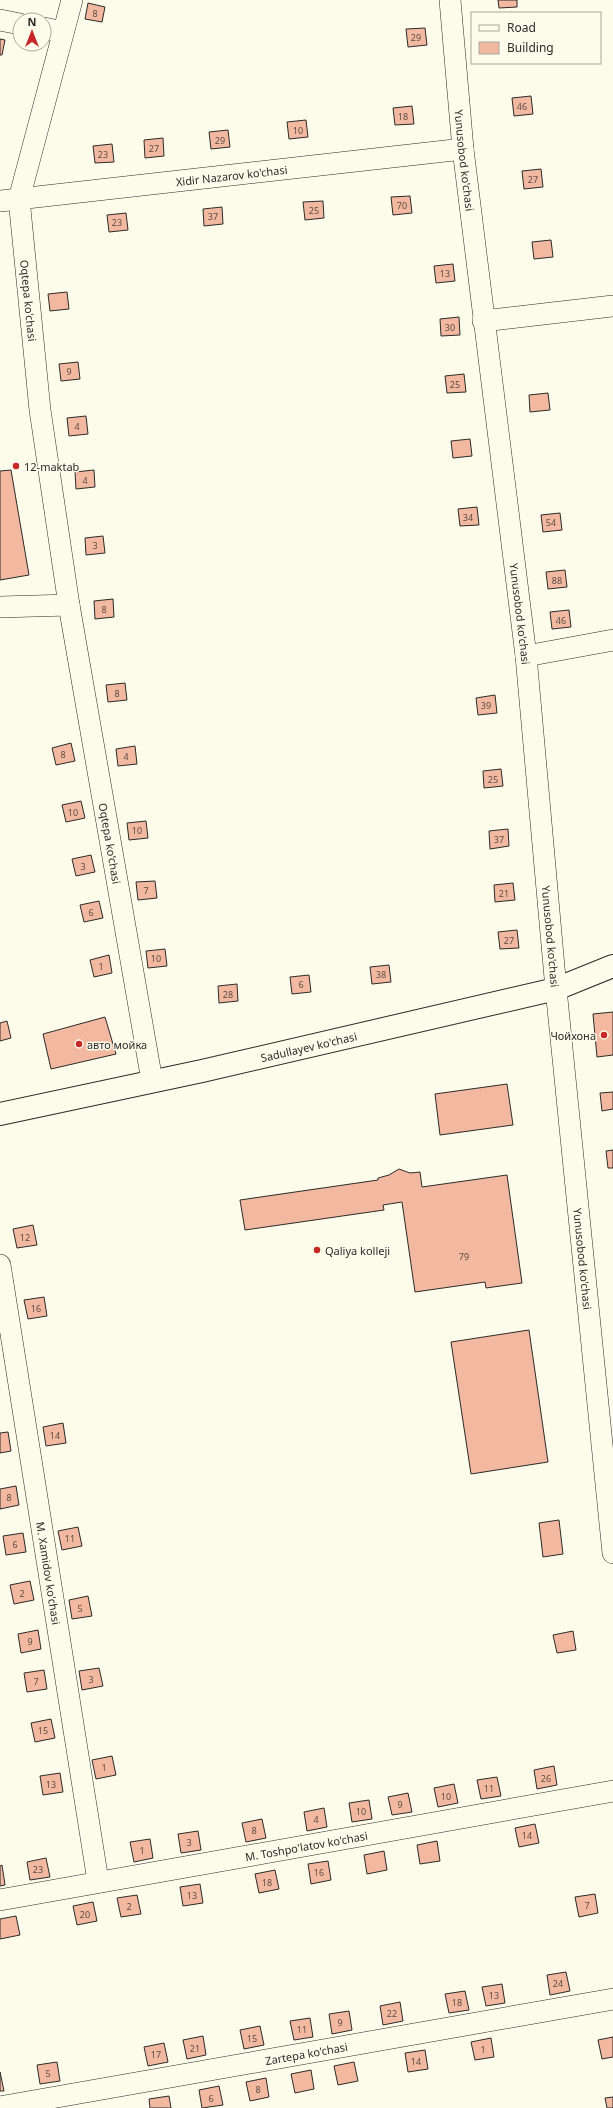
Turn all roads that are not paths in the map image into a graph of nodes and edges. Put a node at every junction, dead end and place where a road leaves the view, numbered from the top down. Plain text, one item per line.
1 (72, 0) edge
2 (450, 0) edge
3 (0, 20) edge
4 (12, 22) edge
5 (54, 30) edge
6 (463, 149) junction
7 (10, 200) edge
8 (613, 306) edge
9 (483, 321) junction
10 (69, 605) junction
11 (0, 607) edge
12 (613, 640) edge
13 (526, 656) junction
14 (613, 966) edge
15 (556, 989) junction
16 (152, 1081) junction
17 (0, 1114) edge
18 (0, 1264) edge
19 (613, 1553) edge
20 (613, 1791) edge
21 (98, 1881) junction
22 (0, 1900) edge
23 (613, 1999) edge
24 (0, 2107) edge

1 - 5 street, Oqtepa ko'chasi
2 - 6 street, Yunusobod ko'chasi
3 - 4 street
5 - 7 street, Oqtepa ko'chasi
6 - 7 street, Xidir Nazarov ko'chasi
6 - 9 street, Yunusobod ko'chasi
7 - 10 street, Oqtepa ko'chasi
8 - 9 street
9 - 13 street, Yunusobod ko'chasi
10 - 11 street
10 - 16 street, Oqtepa ko'chasi
12 - 13 street
13 - 15 street, Yunusobod ko'chasi
14 - 15 main road, Sadullayev ko'chasi
15 - 16 main road, Sadullayev ko'chasi
15 - 19 street, Yunusobod ko'chasi
16 - 17 main road, Sadullayev ko'chasi
18 - 21 street, M. Xamidov ko'chasi
20 - 21 street, M. Toshpo'latov ko'chasi
21 - 22 street, M. Toshpo'latov ko'chasi
23 - 24 street, Zartepa ko'chasi

